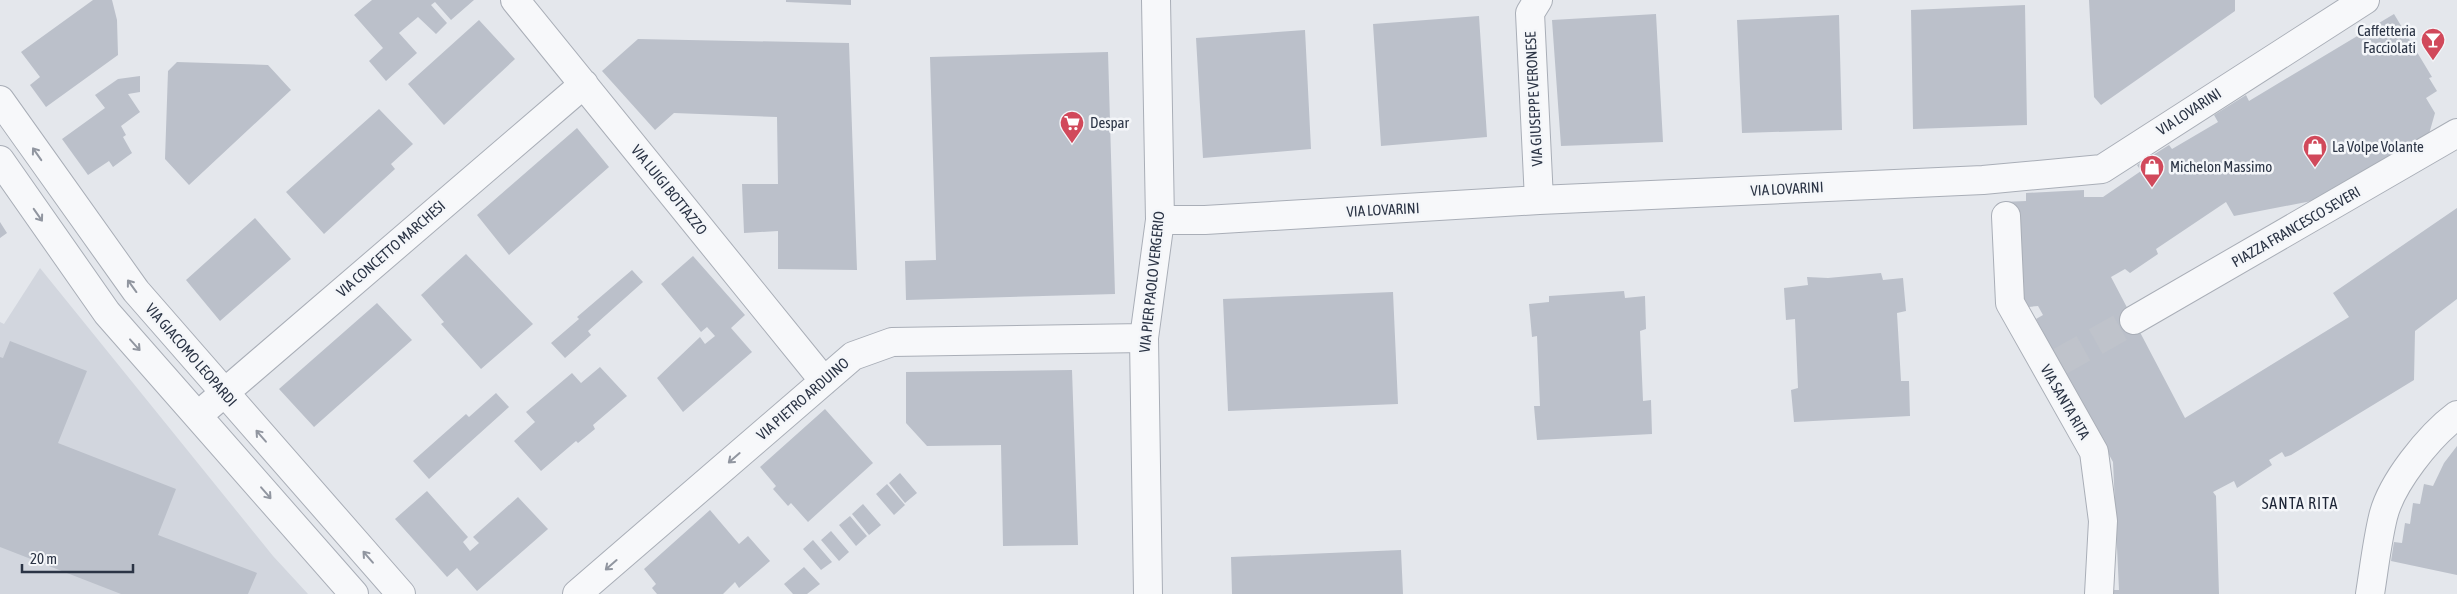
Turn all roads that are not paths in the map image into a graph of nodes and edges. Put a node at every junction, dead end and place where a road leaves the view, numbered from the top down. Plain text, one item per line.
1 (515, 0) edge
2 (1156, 0) edge
3 (1538, 0) edge
4 (2365, 0) edge
5 (584, 84) junction
6 (0, 100) edge
7 (2457, 133) edge
8 (0, 160) edge
9 (2005, 198) junction
10 (1539, 200) junction
11 (1160, 220) junction
12 (2134, 320) tunnel mouth
13 (1144, 338) junction
14 (824, 381) junction
15 (223, 393) junction
16 (2457, 415) edge
17 (199, 416) junction
18 (354, 594) edge
19 (401, 594) edge
20 (577, 594) edge
21 (1148, 594) edge
22 (2099, 594) edge
23 (2370, 594) edge

1 - 5 street, VIA LUIGI BOTTAZZO
2 - 11 street, VIA PIER PAOLO VERGERIO
3 - 10 street, VIA GIUSEPPE VERONESE
4 - 9 street, VIA LOVARINI
5 - 14 street, VIA LUIGI BOTTAZZO
5 - 15 street, VIA CONCETTO MARCHESI
15 -> 6 street, VIA GIACOMO LEOPARDI
7 - 12 street, PIAZZA FRANCESCO SEVERI
8 -> 17 street
9 - 10 street, VIA LOVARINI
9 - 22 street, VIA SANTA RITA
10 - 11 street, VIA LOVARINI
11 - 13 street, VIA PIER PAOLO VERGERIO
13 - 14 street, VIA PIETRO ARDUINO
13 - 21 street, VIA PIER PAOLO VERGERIO
14 -> 20 street, VIA PIETRO ARDUINO
15 - 17 street, VIA CONCETTO MARCHESI
19 -> 15 street, VIA GIACOMO LEOPARDI
16 - 23 street
17 -> 18 street

